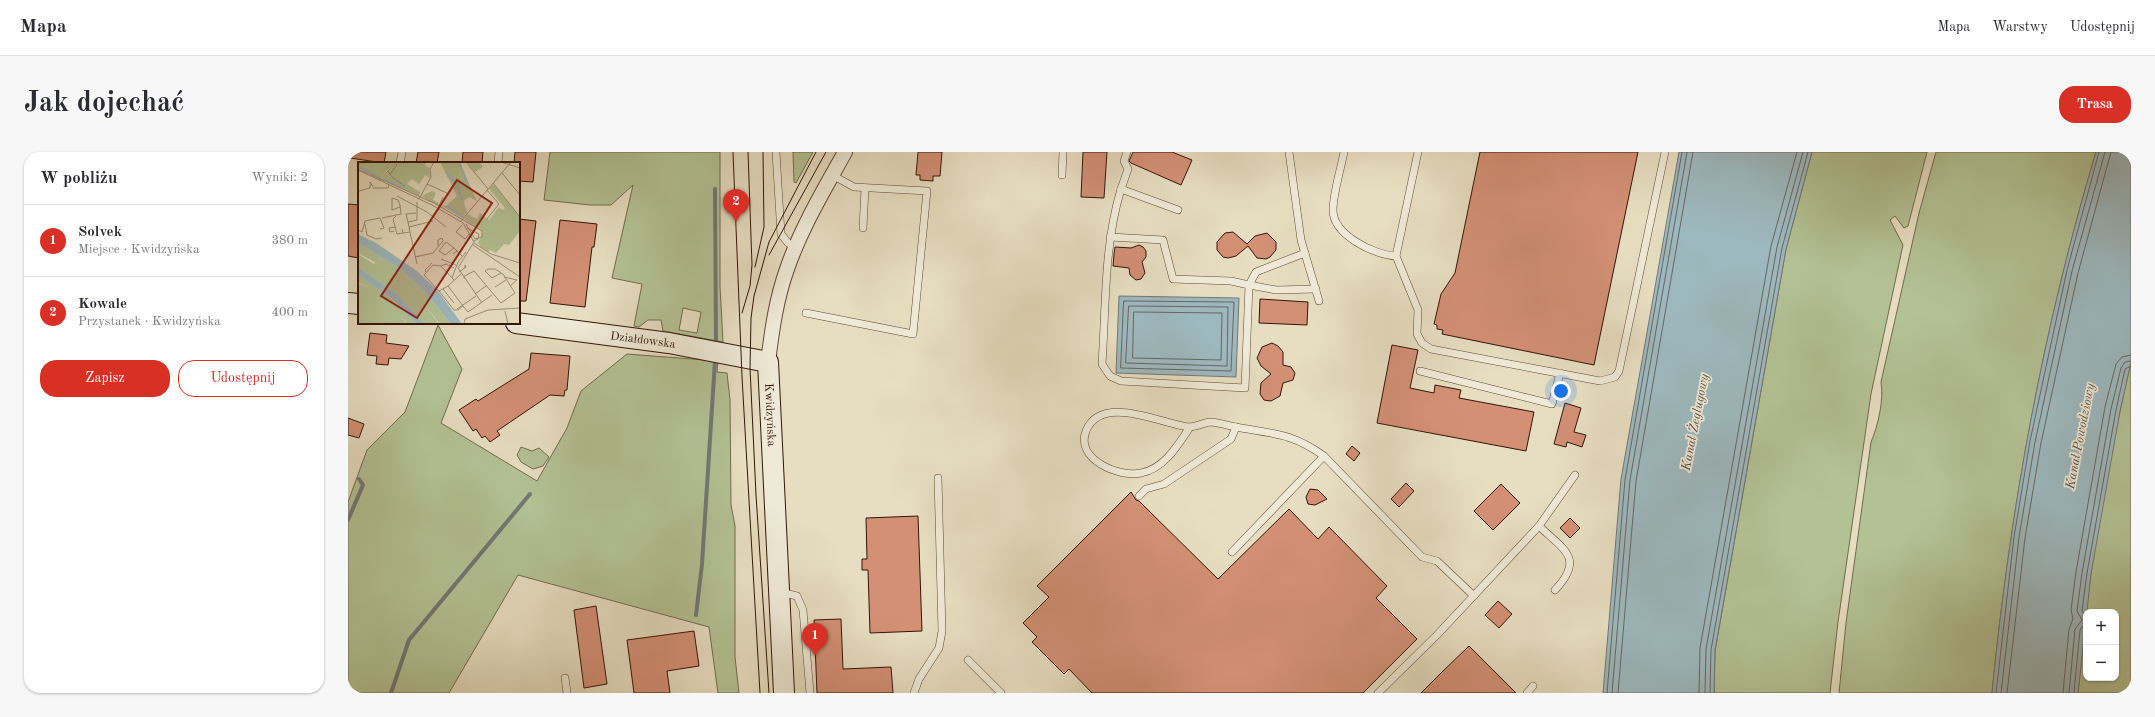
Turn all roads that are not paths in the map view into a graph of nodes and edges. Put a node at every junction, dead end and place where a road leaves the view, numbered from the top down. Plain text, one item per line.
1 (402, 152) edge
2 (499, 152) edge
3 (776, 152) edge
4 (845, 152) edge
5 (1063, 152) edge
6 (1127, 152) edge
7 (1289, 152) edge
8 (1344, 152) edge
9 (1418, 152) edge
10 (1665, 152) edge
11 (400, 162) edge
12 (498, 162) edge
13 (832, 175) junction
14 (1062, 175) dead end
15 (865, 188) junction
16 (1122, 189) junction
17 (1178, 210) dead end
18 (863, 228) dead end
19 (1110, 237) junction
20 (796, 247) junction
21 (1305, 253) junction
22 (1396, 256) junction
23 (1249, 285) junction
24 (1316, 289) junction
25 (1319, 301) dead end
26 (348, 303) edge
27 (358, 304) edge
28 (806, 313) dead end
29 (520, 324) edge
30 (768, 362) junction
31 (1420, 371) dead end
32 (1560, 373) junction
33 (1190, 427) junction
34 (1236, 427) junction
35 (1324, 456) junction
36 (1575, 475) dead end
37 (938, 478) dead end
38 (1139, 496) dead end
39 (1540, 526) junction
40 (1232, 552) dead end
41 (1555, 590) dead end
42 (779, 592) junction
43 (1474, 596) junction
44 (968, 660) dead end
45 (565, 678) dead end
46 (1533, 686) dead end
47 (567, 693) edge
48 (784, 693) edge
49 (810, 693) edge
50 (914, 693) edge
51 (1001, 693) edge
52 (1378, 693) edge
53 (1527, 693) edge

1 - 11 lane
2 - 12 lane
3 - 20 lane
4 - 13 street, Kwidzyńska
5 - 14 lane
6 - 16 lane
7 - 21 lane
8 - 22 lane
9 - 22 lane
10 - 32 lane
13 - 15 lane
13 - 20 street, Kwidzyńska
15 - 18 lane
15 - 28 lane
16 - 17 lane
16 - 19 lane
19 - 23 lane
19 - 23 lane
20 - 30 street, Kwidzyńska
21 - 23 lane
21 - 24 lane
22 - 32 lane
23 - 24 lane
24 - 25 lane
26 - 27 street
29 - 30 street, Działdowska
30 - 42 street, Kwidzyńska
31 - 32 lane
33 - 33 lane
33 - 34 lane
34 - 35 lane
34 - 38 lane
35 - 40 lane
35 - 43 lane
36 - 39 lane
37 - 50 lane
39 - 41 lane
39 - 43 lane
42 - 48 street, Kwidzyńska
42 - 49 lane
43 - 52 lane
44 - 51 lane
45 - 47 lane
46 - 53 lane

